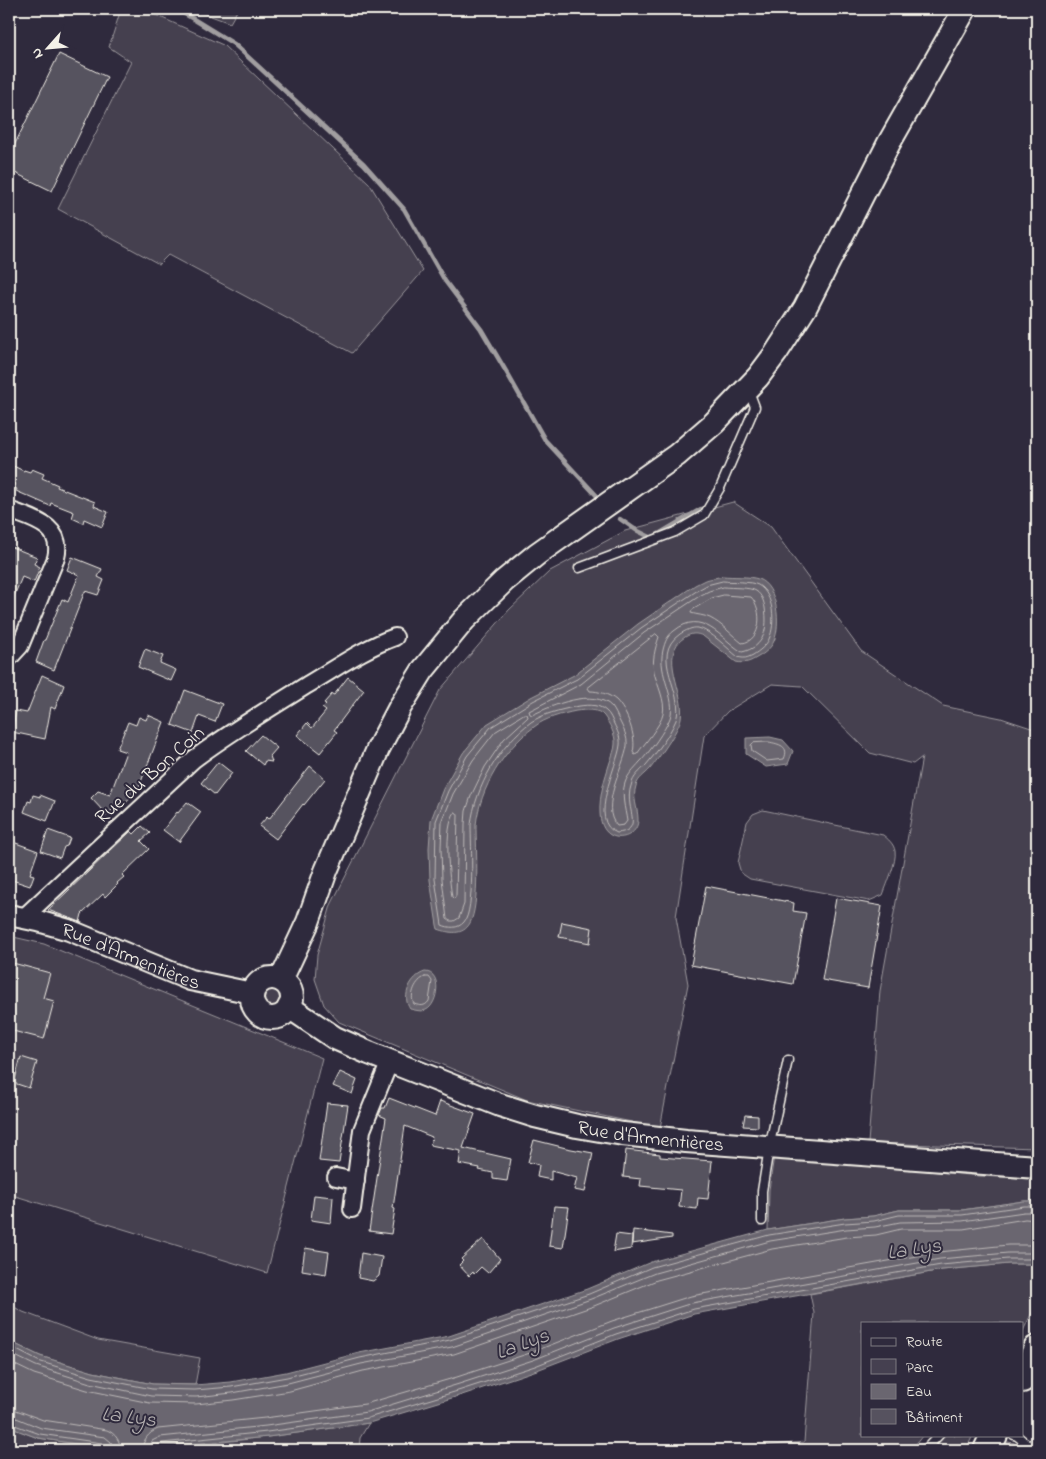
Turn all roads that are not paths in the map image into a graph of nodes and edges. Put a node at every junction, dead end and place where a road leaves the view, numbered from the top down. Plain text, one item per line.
1 (965, 9) edge
2 (748, 388) junction
3 (9, 510) edge
4 (579, 568) dead end
5 (395, 637) dead end
6 (9, 658) edge
7 (16, 917) edge
8 (281, 980) junction
9 (252, 993) junction
10 (289, 1007) junction
11 (788, 1060) dead end
12 (390, 1061) junction
13 (769, 1148) junction
14 (1037, 1167) edge
15 (336, 1177) dead end
16 (356, 1181) junction
17 (352, 1209) dead end
18 (762, 1221) dead end
19 (1037, 1349) edge
20 (1024, 1375) edge
21 (938, 1436) edge
22 (1017, 1436) edge
23 (925, 1450) edge
24 (1035, 1450) edge

1 - 2 main road
2 - 4 lane
2 - 8 main road
3 - 6 street
5 - 7 street, Rue du Bon Coin
7 - 9 street, Rue d'Armentières
8 - 9 main road
8 - 10 main road
9 - 10 main road
10 - 12 main road, Rue d'Armentières
11 - 13 lane
12 - 13 main road, Rue d'Armentières
12 - 16 street
13 - 14 main road, Rue d'Armentières
13 - 18 lane
15 - 16 street
16 - 17 street
19 - 20 highway
21 - 23 lane
22 - 24 lane

